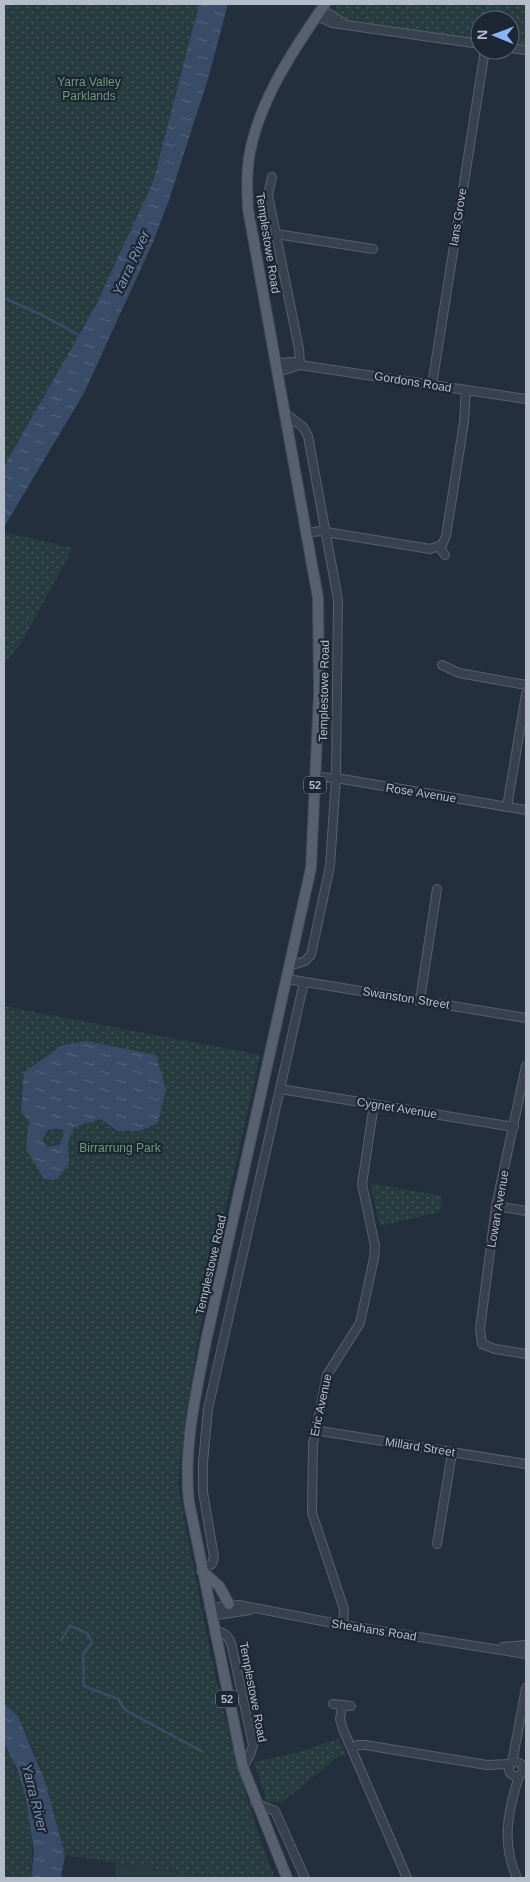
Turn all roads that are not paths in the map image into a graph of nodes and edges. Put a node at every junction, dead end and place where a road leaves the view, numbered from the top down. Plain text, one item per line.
1 (322, 10) edge
2 (470, 43) edge
3 (483, 60) edge
4 (272, 177) dead end
5 (276, 234) junction
6 (374, 249) dead end
7 (300, 365) junction
8 (277, 368) junction
9 (432, 385) junction
10 (469, 391) junction
11 (526, 399) edge
12 (286, 414) junction
13 (325, 532) junction
14 (308, 533) junction
15 (439, 547) junction
16 (445, 555) dead end
17 (442, 665) dead end
18 (526, 685) edge
19 (526, 694) edge
20 (316, 777) junction
21 (336, 778) junction
22 (507, 807) junction
23 (526, 810) edge
24 (437, 889) dead end
25 (290, 966) junction
26 (287, 979) junction
27 (304, 982) junction
28 (420, 1000) junction
29 (526, 1018) edge
30 (526, 1066) edge
31 (280, 1088) junction
32 (374, 1104) junction
33 (514, 1126) junction
34 (496, 1206) junction
35 (526, 1212) edge
36 (482, 1344) junction
37 (474, 1349) dead end
38 (526, 1354) edge
39 (314, 1430) junction
40 (452, 1453) junction
41 (526, 1464) edge
42 (437, 1544) dead end
43 (202, 1572) junction
44 (230, 1604) junction
45 (255, 1609) junction
46 (210, 1612) junction
47 (343, 1625) junction
48 (214, 1631) junction
49 (526, 1646) edge
50 (494, 1648) junction
51 (526, 1654) edge
52 (526, 1688) edge
53 (333, 1704) dead end
54 (342, 1705) junction
55 (351, 1706) dead end
56 (352, 1750) junction
57 (243, 1767) junction
58 (518, 1769) edge
59 (255, 1803) junction
60 (287, 1878) edge
61 (305, 1878) edge
62 (407, 1878) edge
63 (517, 1878) edge

1 - 2 street
1 - 8 main road, Templestowe Road / 52
3 - 9 street, Ians Grove
4 - 5 street
5 - 6 street
5 - 7 street
7 - 8 street, Gordons Road
7 - 9 street, Gordons Road
8 - 12 main road, Templestowe Road / 52
9 - 10 street, Gordons Road
10 - 11 street, Gordons Road
10 - 15 street
12 - 13 street, Templestowe Road
12 - 14 main road, Templestowe Road / 52
13 - 14 street
13 - 15 street
13 - 21 street, Templestowe Road
14 - 20 main road, Templestowe Road / 52
15 - 16 street
17 - 18 street
19 - 22 street
20 - 21 street, Rose Avenue
20 - 25 main road, Templestowe Road / 52
21 - 22 street, Rose Avenue
21 - 25 street, Templestowe Road
22 - 23 street, Rose Avenue
24 - 28 street
25 - 26 main road, Templestowe Road / 52
26 - 27 street, Swanston Street
26 - 43 main road, Templestowe Road / 52
27 - 28 street, Swanston Street
27 - 31 street
28 - 29 street, Swanston Street
30 - 33 street, Lowan Avenue
31 - 32 street, Cygnet Avenue
31 - 43 street
32 - 33 street, Cygnet Avenue
32 - 39 street, Eric Avenue
33 - 34 street, Lowan Avenue
34 - 35 street
34 - 36 street, Lowan Avenue
36 - 37 street
36 - 38 street
39 - 40 street, Millard Street
39 - 47 street, Eric Avenue
40 - 41 street, Millard Street
40 - 42 street
43 - 44 main road
43 - 46 main road, Templestowe Road / 52
44 - 45 street, Sheahans Road
44 - 46 street, Sheahans Road
45 - 46 street, Sheahans Road
45 - 47 street, Sheahans Road
46 - 48 main road, Templestowe Road / 52
47 - 50 street, Sheahans Road
48 - 57 main road, Templestowe Road / 52
48 - 57 street, Templestowe Road
49 - 50 street, Sheahans Road
49 - 51 street
50 - 51 street, Sheahans Road
52 - 58 street
53 - 54 street
54 - 55 street
54 - 56 street
56 - 58 street
56 - 62 street
57 - 59 main road, Templestowe Road / 52
58 - 63 street
59 - 60 main road, Templestowe Road / 52
59 - 61 street

